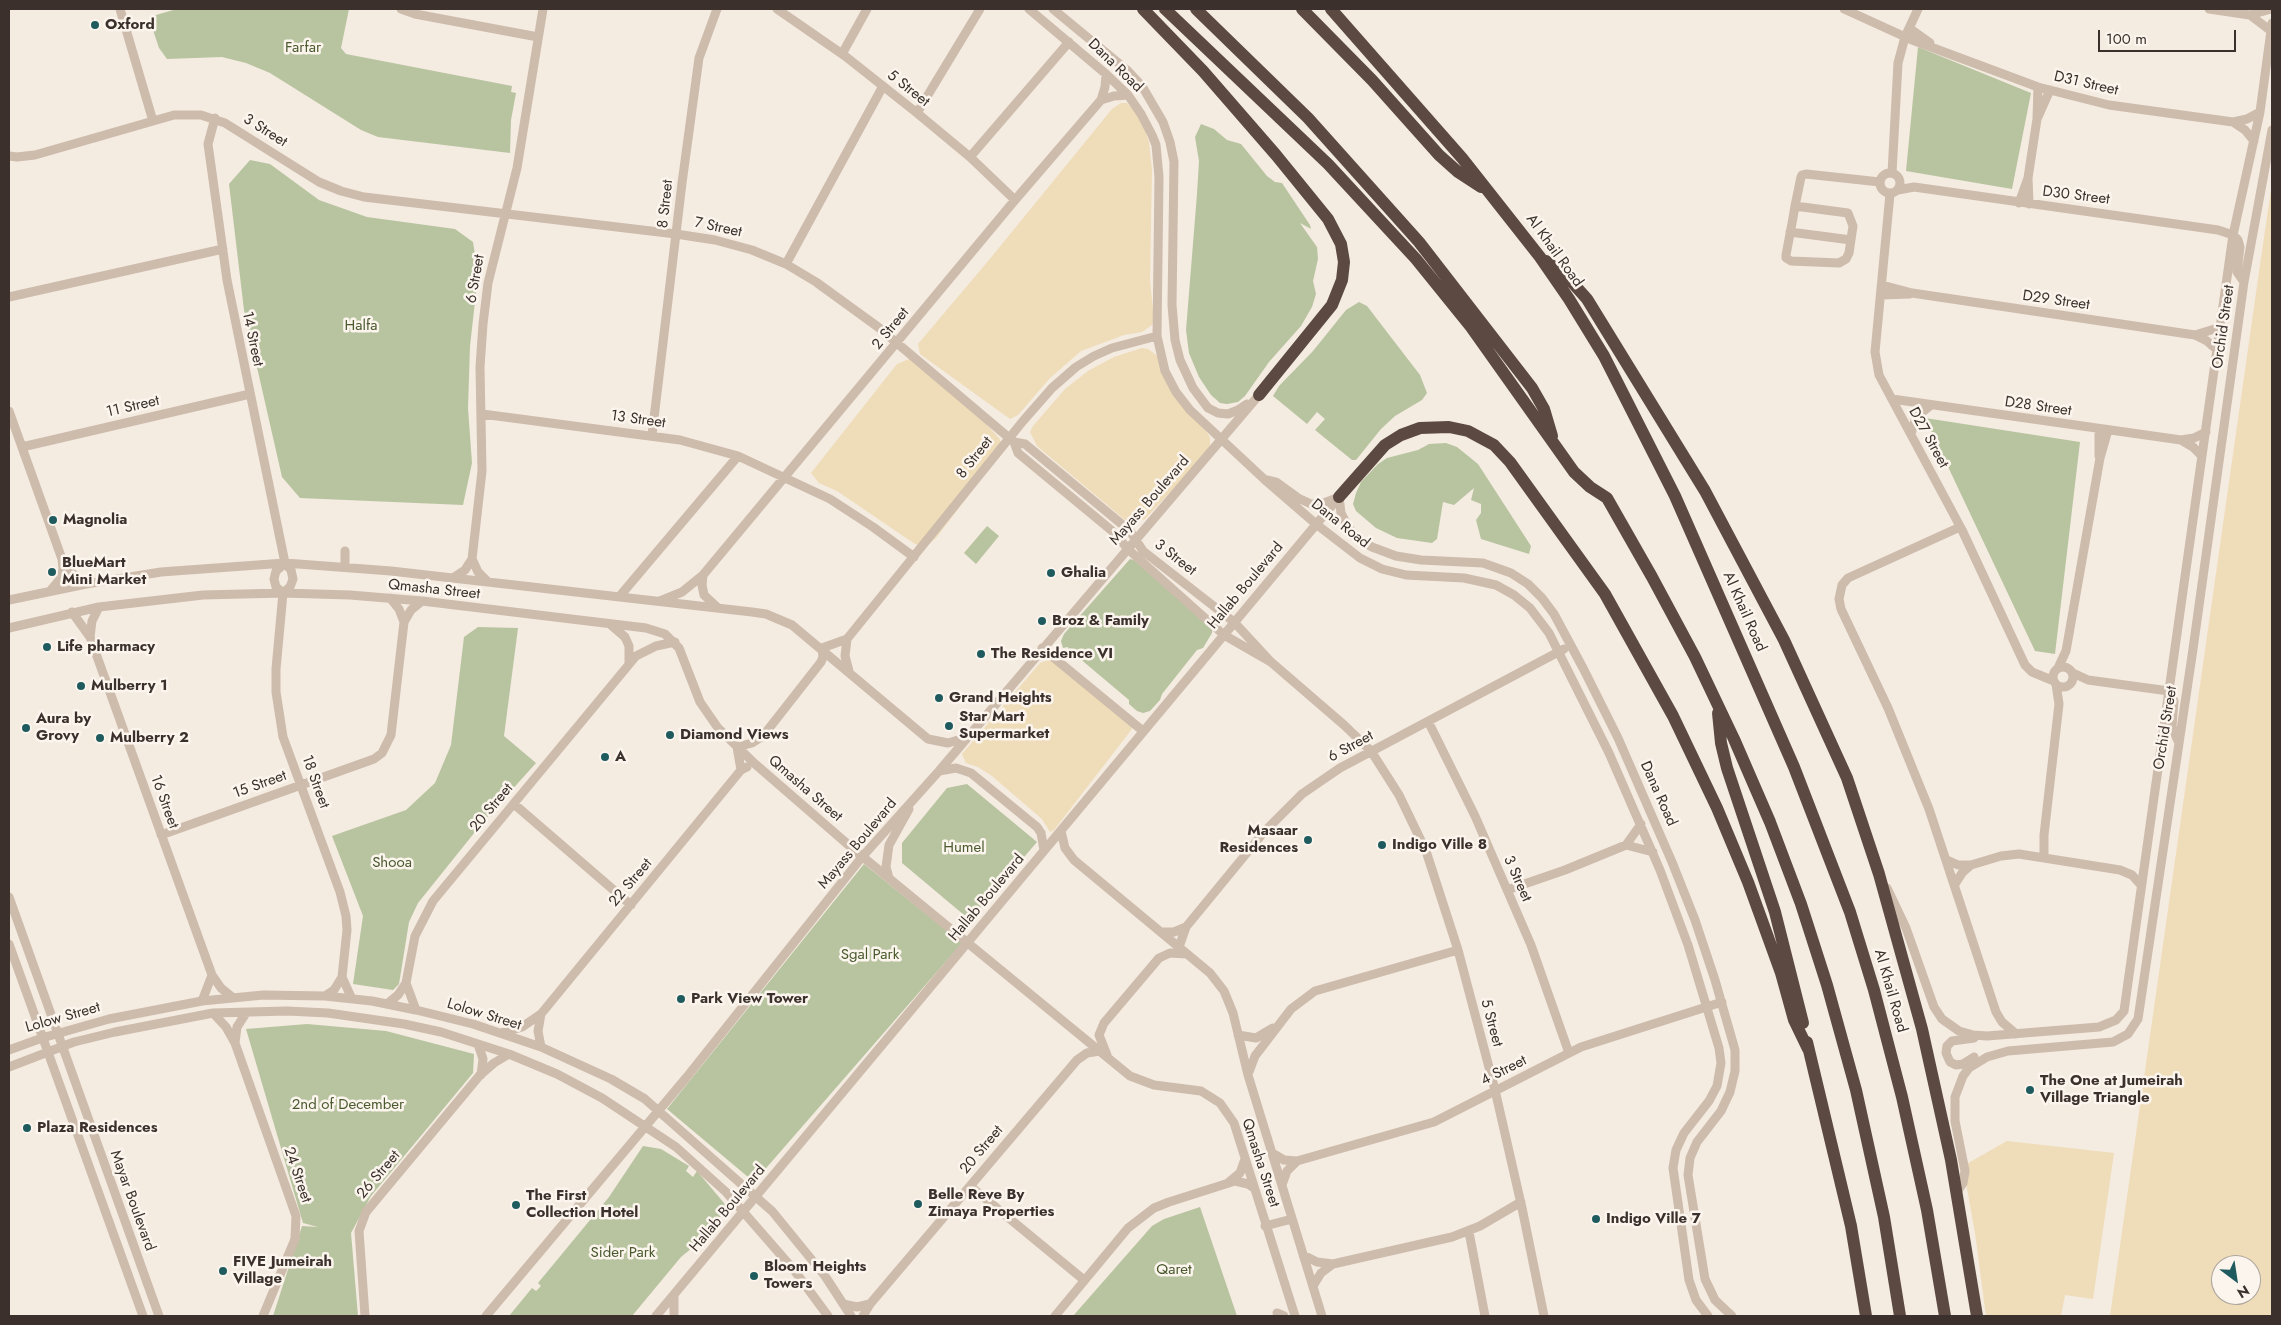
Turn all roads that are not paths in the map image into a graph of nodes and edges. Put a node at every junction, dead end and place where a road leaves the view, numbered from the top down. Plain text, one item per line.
1 (123, 9) edge
2 (400, 9) edge
3 (543, 9) edge
4 (717, 9) edge
5 (779, 9) edge
6 (867, 9) edge
7 (980, 9) edge
8 (1029, 9) edge
9 (1053, 9) edge
10 (1143, 9) edge
11 (1165, 9) edge
12 (1196, 9) edge
13 (1302, 9) edge
14 (1331, 9) edge
15 (1844, 9) edge
16 (1918, 9) edge
17 (2209, 9) edge
18 (2271, 9) edge
19 (2250, 15) junction
20 (2272, 27) edge
21 (1909, 28) junction
22 (538, 37) junction
23 (1905, 37) junction
24 (1069, 42) junction
25 (1939, 49) junction
26 (842, 54) junction
27 (1106, 74) junction
28 (882, 86) junction
29 (2038, 87) junction
30 (2050, 90) junction
31 (1128, 95) junction
32 (1101, 100) junction
33 (2260, 112) junction
34 (917, 113) junction
35 (215, 118) junction
36 (2037, 119) junction
37 (153, 121) junction
38 (2233, 122) junction
39 (2272, 130) edge
40 (2254, 141) junction
41 (9, 156) edge
42 (970, 157) junction
43 (1896, 176) junction
44 (2028, 178) junction
45 (1880, 182) junction
46 (1914, 187) junction
47 (1490, 192) junction
48 (1894, 192) junction
49 (1015, 200) junction
50 (2019, 203) junction
51 (2029, 204) junction
52 (1795, 206) junction
53 (505, 213) junction
54 (1790, 232) junction
55 (676, 234) junction
56 (2233, 235) junction
57 (1851, 240) junction
58 (223, 249) junction
59 (1540, 257) junction
60 (786, 264) junction
61 (2244, 282) junction
62 (1882, 285) junction
63 (1912, 293) junction
64 (1881, 295) junction
65 (9, 297) edge
66 (2221, 327) junction
67 (2195, 335) junction
68 (1157, 336) junction
69 (898, 343) junction
70 (2217, 350) junction
71 (250, 394) junction
72 (1259, 395) junction
73 (1892, 400) junction
74 (1930, 406) junction
75 (9, 411) edge
76 (482, 414) junction
77 (2104, 430) junction
78 (2206, 432) junction
79 (1911, 434) junction
80 (652, 435) junction
81 (1221, 439) junction
82 (1012, 440) junction
83 (2181, 440) junction
84 (1553, 443) junction
85 (22, 447) junction
86 (738, 456) junction
87 (2202, 456) junction
88 (784, 477) junction
89 (1264, 479) junction
90 (1339, 497) junction
91 (1316, 524) junction
92 (1960, 527) junction
93 (1135, 539) junction
94 (1127, 548) junction
95 (345, 552) dead end
96 (914, 557) junction
97 (62, 559) junction
98 (472, 559) junction
99 (286, 563) junction
100 (345, 567) junction
101 (703, 575) junction
102 (454, 578) junction
103 (488, 582) junction
104 (86, 584) junction
105 (50, 591) junction
106 (282, 593) junction
107 (619, 597) junction
108 (390, 598) junction
109 (9, 600) edge
110 (422, 602) junction
111 (657, 602) junction
112 (99, 606) junction
113 (718, 608) junction
114 (72, 612) junction
115 (404, 622) junction
116 (1234, 622) junction
117 (610, 625) junction
118 (9, 628) edge
119 (1224, 635) junction
120 (90, 637) junction
121 (847, 639) junction
122 (675, 642) junction
123 (1571, 645) junction
124 (822, 648) junction
125 (1042, 648) junction
126 (2066, 651) junction
127 (1559, 652) junction
128 (1271, 662) junction
129 (629, 665) junction
130 (2057, 669) junction
131 (2071, 671) junction
132 (849, 672) junction
133 (2038, 674) junction
134 (2088, 680) junction
135 (2055, 683) junction
136 (2069, 684) junction
137 (2169, 692) junction
138 (2059, 704) junction
139 (1718, 705) junction
140 (1428, 721) junction
141 (1143, 731) junction
142 (967, 737) junction
143 (2178, 741) junction
144 (737, 747) junction
145 (1371, 752) junction
146 (754, 763) junction
147 (741, 770) junction
148 (939, 771) junction
149 (301, 784) junction
150 (912, 802) junction
151 (514, 804) junction
152 (1641, 824) junction
153 (1061, 830) junction
154 (161, 834) junction
155 (1626, 845) junction
156 (1044, 850) junction
157 (1653, 852) junction
158 (862, 856) junction
159 (2040, 857) junction
160 (1947, 860) junction
161 (1971, 865) junction
162 (1879, 874) junction
163 (889, 878) junction
164 (1955, 884) junction
165 (2141, 885) junction
166 (1507, 890) junction
167 (9, 897) edge
168 (631, 904) junction
169 (1186, 927) junction
170 (1161, 932) junction
171 (968, 942) junction
172 (9, 944) edge
173 (1178, 947) junction
174 (1458, 950) junction
175 (1187, 954) junction
176 (212, 975) junction
177 (342, 977) junction
178 (406, 983) junction
179 (324, 996) junction
180 (232, 997) junction
181 (352, 999) junction
182 (202, 1001) junction
183 (372, 1002) junction
184 (1722, 1002) junction
185 (387, 1004) junction
186 (1707, 1006) junction
187 (416, 1010) junction
188 (246, 1012) junction
189 (214, 1013) junction
190 (540, 1014) junction
191 (369, 1019) junction
192 (1280, 1024) junction
193 (57, 1033) junction
194 (501, 1033) junction
195 (1079, 1034) junction
196 (2016, 1034) junction
197 (1238, 1036) junction
198 (1987, 1036) junction
199 (42, 1038) junction
200 (235, 1043) junction
201 (478, 1044) junction
202 (62, 1046) junction
203 (541, 1047) junction
204 (1808, 1049) junction
205 (9, 1050) edge
206 (1100, 1051) junction
207 (2008, 1051) junction
208 (48, 1052) junction
209 (1569, 1053) junction
210 (509, 1054) junction
211 (1108, 1058) junction
212 (1077, 1060) junction
213 (9, 1067) edge
214 (480, 1075) junction
215 (1248, 1075) junction
216 (1495, 1090) junction
217 (658, 1110) junction
218 (645, 1126) junction
219 (1272, 1154) junction
220 (1245, 1158) junction
221 (1297, 1161) junction
222 (1228, 1182) junction
223 (1282, 1185) junction
224 (970, 1186) junction
225 (1254, 1188) junction
226 (1957, 1192) junction
227 (756, 1197) junction
228 (1521, 1202) junction
229 (743, 1212) junction
230 (1292, 1219) junction
231 (1265, 1226) junction
232 (1469, 1232) junction
233 (1303, 1255) junction
234 (1333, 1264) junction
235 (1084, 1280) junction
236 (1313, 1286) junction
237 (674, 1295) junction
238 (843, 1304) junction
239 (870, 1304) junction
240 (674, 1314) dead end
241 (143, 1316) edge
242 (159, 1316) edge
243 (263, 1316) edge
244 (365, 1316) edge
245 (486, 1316) edge
246 (656, 1316) edge
247 (828, 1316) edge
248 (851, 1316) edge
249 (864, 1316) edge
250 (1055, 1316) edge
251 (1295, 1316) edge
252 (1322, 1316) edge
253 (1485, 1316) edge
254 (1544, 1316) edge
255 (1708, 1316) edge
256 (1732, 1316) edge
257 (1866, 1316) edge
258 (1900, 1316) edge
259 (1945, 1316) edge
260 (1977, 1316) edge

1 - 37 street
2 - 22 street
3 - 22 street, 6 Street
4 - 55 street, 8 Street
5 - 26 street, 5 Street
6 - 26 street
7 - 34 street
8 - 24 street, Dana Road
9 - 72 street, Dana Road
10 - 72 highway
11 - 84 highway
12 - 84 highway
13 - 47 highway
14 - 47 highway, Al Khail Road
15 - 23 street, D31 Street
16 - 21 street
17 - 19 street
18 - 19 street
19 - 20 street
20 - 33 street, Orchid Street
21 - 23 street
21 - 25 street, D31 Street
22 - 53 street, 6 Street
23 - 25 street, D31 Street
23 - 43 street
24 - 27 street, Dana Road
24 - 42 street
25 - 29 street, D31 Street
26 - 28 street, 5 Street
27 - 31 street, Dana Road
27 - 32 street, 2 Street
28 - 34 street, 5 Street
28 - 60 street
29 - 30 street, D31 Street
29 - 36 street
30 - 36 street
30 - 38 street, D31 Street
31 - 32 street
31 - 68 street, Dana Road
32 - 49 street, 2 Street
33 - 38 street, D31 Street
33 - 40 street, Orchid Street
34 - 42 street, 5 Street
35 - 37 street, 3 Street
35 - 53 street, 3 Street
35 - 58 street, 14 Street
36 - 44 street
37 - 41 street, 3 Street
38 - 40 street
39 - 61 street, Orchid Street
40 - 56 street, Orchid Street
42 - 49 street, 5 Street
43 - 45 street
43 - 46 street, D30 Street
43 - 48 street
44 - 50 street
44 - 51 street
45 - 48 street
45 - 52 street
46 - 48 street, D30 Street
46 - 50 street, D30 Street
47 - 59 highway, Al Khail Road
48 - 62 street, D27 Street
49 - 69 street, 2 Street
50 - 51 street, D30 Street
51 - 56 street, D30 Street
52 - 54 street
52 - 57 street
53 - 55 street, 7 Street
53 - 76 street, 6 Street
54 - 57 street
54 - 57 street
55 - 60 street, 7 Street
55 - 80 street, 8 Street
56 - 61 street
56 - 66 street, Orchid Street
58 - 65 street
58 - 71 street, 14 Street
59 - 162 highway
59 - 259 highway, Al Khail Road
60 - 69 street, 7 Street
61 - 143 street, Orchid Street
62 - 63 street, D29 Street
62 - 64 street, D27 Street
63 - 64 street, D29 Street
63 - 67 street, D29 Street
64 - 73 street, D27 Street
66 - 67 street, D29 Street
66 - 70 street, Orchid Street
67 - 70 street, D29 Street
68 - 81 street, Dana Road
68 - 82 street, 8 Street
69 - 82 street, 3 Street
69 - 88 street, 2 Street
70 - 78 street, Orchid Street
71 - 85 street, 11 Street
71 - 99 street, 14 Street
72 - 81 street, Mayass Boulevard
73 - 74 street, D28 Street
73 - 79 street, D27 Street
74 - 77 street, D28 Street
74 - 79 street
75 - 85 street
76 - 80 street, 13 Street
76 - 98 street, 6 Street
77 - 83 street, D28 Street
77 - 126 street
78 - 83 street, D28 Street
78 - 87 street, Orchid Street
79 - 92 street, D27 Street
80 - 86 street, 13 Street
81 - 89 street, Dana Road
81 - 93 street, Mayass Boulevard
82 - 93 street, 3 Street
82 - 94 street, 3 Street
82 - 96 street, 8 Street
83 - 87 street, D28 Street
84 - 139 highway
85 - 97 street
86 - 88 street, 13 Street
86 - 107 street
87 - 137 street, Orchid Street
88 - 96 street
88 - 101 street, 2 Street
89 - 90 street, Dana Road
89 - 91 street, Dana Road
90 - 91 street, Hallab Boulevard
90 - 123 street, Dana Road
90 - 204 highway
91 - 116 street, Hallab Boulevard
91 - 127 street, Dana Road
92 - 133 street, D27 Street
92 - 160 street
93 - 94 street, Mayass Boulevard
93 - 116 street, 3 Street
94 - 119 street, 3 Street
94 - 125 street, Mayass Boulevard
95 - 100 street
96 - 121 street, 8 Street
97 - 104 street
97 - 105 street
98 - 102 street
98 - 103 street
99 - 100 street, Qmasha Street
99 - 104 street, Qmasha Street
99 - 106 street
99 - 106 street
100 - 102 street, Qmasha Street
101 - 111 street, 2 Street
101 - 113 street
102 - 103 street, Qmasha Street
103 - 107 street, Qmasha Street
104 - 105 street, Qmasha Street
105 - 109 street, Qmasha Street
106 - 108 street, Qmasha Street
106 - 112 street, Qmasha Street
106 - 149 street, 18 Street
107 - 111 street, Qmasha Street
108 - 110 street, Qmasha Street
108 - 115 street
110 - 115 street
110 - 117 street, Qmasha Street
111 - 113 street, Qmasha Street
112 - 114 street, Qmasha Street
112 - 120 street
113 - 124 street, Qmasha Street
114 - 118 street, Qmasha Street
114 - 120 street, 16 Street
115 - 149 street, 15 Street
116 - 119 street, Hallab Boulevard
116 - 128 street, 3 Street
117 - 122 street, Qmasha Street
117 - 129 street
119 - 128 street, 3 Street
119 - 141 street, Hallab Boulevard
120 - 154 street, 16 Street
121 - 124 street
121 - 132 street
122 - 129 street, 20 Street
122 - 144 street, Qmasha Street
123 - 127 street, 6 Street
123 - 184 street, Dana Road
124 - 132 street, Qmasha Street
124 - 144 street
125 - 141 street
125 - 142 street, Mayass Boulevard
126 - 130 street
126 - 131 street
127 - 140 street, 6 Street
127 - 152 street, Dana Road
128 - 145 street, 3 Street
129 - 151 street, 20 Street
130 - 131 street
130 - 133 street
130 - 135 street
131 - 134 street
131 - 136 street
132 - 142 street, Qmasha Street
133 - 135 street, D27 Street
134 - 136 street
134 - 137 street
135 - 136 street
135 - 138 street
136 - 138 street
137 - 143 street
137 - 165 street, Orchid Street
138 - 159 street
139 - 204 highway
139 - 258 highway
140 - 145 street, 6 Street
140 - 166 street, 3 Street
141 - 153 street, Hallab Boulevard
142 - 148 street, Mayass Boulevard
143 - 207 street, Orchid Street
144 - 146 street, Qmasha Street
144 - 147 street
145 - 169 street, 6 Street
145 - 174 street, 5 Street
146 - 147 street, 22 Street
146 - 158 street, Qmasha Street
147 - 168 street, 22 Street
148 - 150 street, Mayass Boulevard
148 - 156 street
149 - 154 street, 15 Street
149 - 177 street, 18 Street
150 - 158 street, Mayass Boulevard
150 - 163 street
151 - 168 street
151 - 178 street, 20 Street
152 - 155 street
152 - 157 street, Dana Road
153 - 156 street, Hallab Boulevard
153 - 170 street, Qmasha Street
154 - 176 street, 16 Street
155 - 157 street
155 - 166 street
156 - 171 street, Hallab Boulevard
157 - 186 street, Dana Road
158 - 163 street, Qmasha Street
158 - 217 street, Mayass Boulevard
159 - 161 street
159 - 165 street
160 - 161 street
160 - 164 street
161 - 164 street
162 - 198 street, Orchid Street
162 - 226 highway
163 - 171 street, Qmasha Street
164 - 196 street
165 - 196 street, Orchid Street
166 - 209 street, 3 Street
167 - 193 street, Mayar Boulevard
168 - 190 street, 22 Street
169 - 170 street
169 - 173 street, 6 Street
170 - 173 street, Qmasha Street
171 - 195 street, Qmasha Street
171 - 227 street, Hallab Boulevard
172 - 199 street, Mayar Boulevard
173 - 175 street, Qmasha Street
174 - 192 street
174 - 216 street, 5 Street
175 - 197 street, Qmasha Street
175 - 211 street
176 - 180 street, 16 Street
176 - 182 street
177 - 179 street
177 - 181 street
178 - 185 street
178 - 187 street
179 - 180 street, Lolow Street
179 - 181 street, Lolow Street
180 - 182 street, Lolow Street
181 - 183 street, Lolow Street
182 - 193 street, Lolow Street
183 - 185 street, Lolow Street
183 - 191 street
184 - 186 street, 4 Street
184 - 256 street, Dana Road
185 - 187 street, Lolow Street
186 - 209 street, 4 Street
186 - 255 street, Dana Road
187 - 194 street, Lolow Street
188 - 189 street, Lolow Street
188 - 191 street, Lolow Street
188 - 200 street
189 - 200 street, 24 Street
189 - 202 street, Lolow Street
190 - 194 street, 22 Street
190 - 203 street
191 - 201 street, Lolow Street
192 - 197 street
192 - 215 street
193 - 199 street, Lolow Street
193 - 202 street, Mayar Boulevard
194 - 203 street, Lolow Street
195 - 206 street, Qmasha Street
195 - 212 street
196 - 198 street, Orchid Street
197 - 215 street, Qmasha Street
198 - 207 street
199 - 205 street, Lolow Street
199 - 208 street, Mayar Boulevard
200 - 243 street, 24 Street
201 - 210 street, Lolow Street
201 - 214 street
202 - 208 street, Lolow Street
202 - 242 street, Mayar Boulevard
203 - 217 street, Lolow Street
204 - 257 highway
206 - 211 street, Qmasha Street
206 - 212 street, 20 Street
207 - 226 street, Orchid Street
208 - 213 street, Lolow Street
208 - 241 street, Mayar Boulevard
209 - 216 street, 4 Street
210 - 214 street, 26 Street
210 - 218 street, Lolow Street
211 - 220 street, Qmasha Street
212 - 224 street, 20 Street
214 - 244 street, 26 Street
215 - 219 street, Qmasha Street
216 - 221 street, 4 Street
216 - 228 street, 5 Street
217 - 218 street, Mayass Boulevard
217 - 227 street, Lolow Street
218 - 229 street, Lolow Street
218 - 245 street, Mayass Boulevard
219 - 221 street
219 - 223 street, Qmasha Street
220 - 222 street
220 - 225 street, Qmasha Street
221 - 223 street
222 - 225 street
222 - 235 street
223 - 230 street, Qmasha Street
224 - 235 street
224 - 239 street, 20 Street
225 - 231 street, Qmasha Street
226 - 260 highway
227 - 229 street, Hallab Boulevard
227 - 238 street, Lolow Street
228 - 232 street
228 - 254 street, 5 Street
229 - 237 street, Hallab Boulevard
229 - 247 street, Lolow Street
230 - 231 street
230 - 233 street, Qmasha Street
231 - 251 street, Qmasha Street
232 - 234 street
232 - 253 street
233 - 234 street
233 - 236 street, Qmasha Street
234 - 236 street
235 - 250 street
236 - 252 street, Qmasha Street
237 - 240 street
237 - 246 street, Hallab Boulevard
238 - 239 street
238 - 248 street, Lolow Street
239 - 249 street, 20 Street

